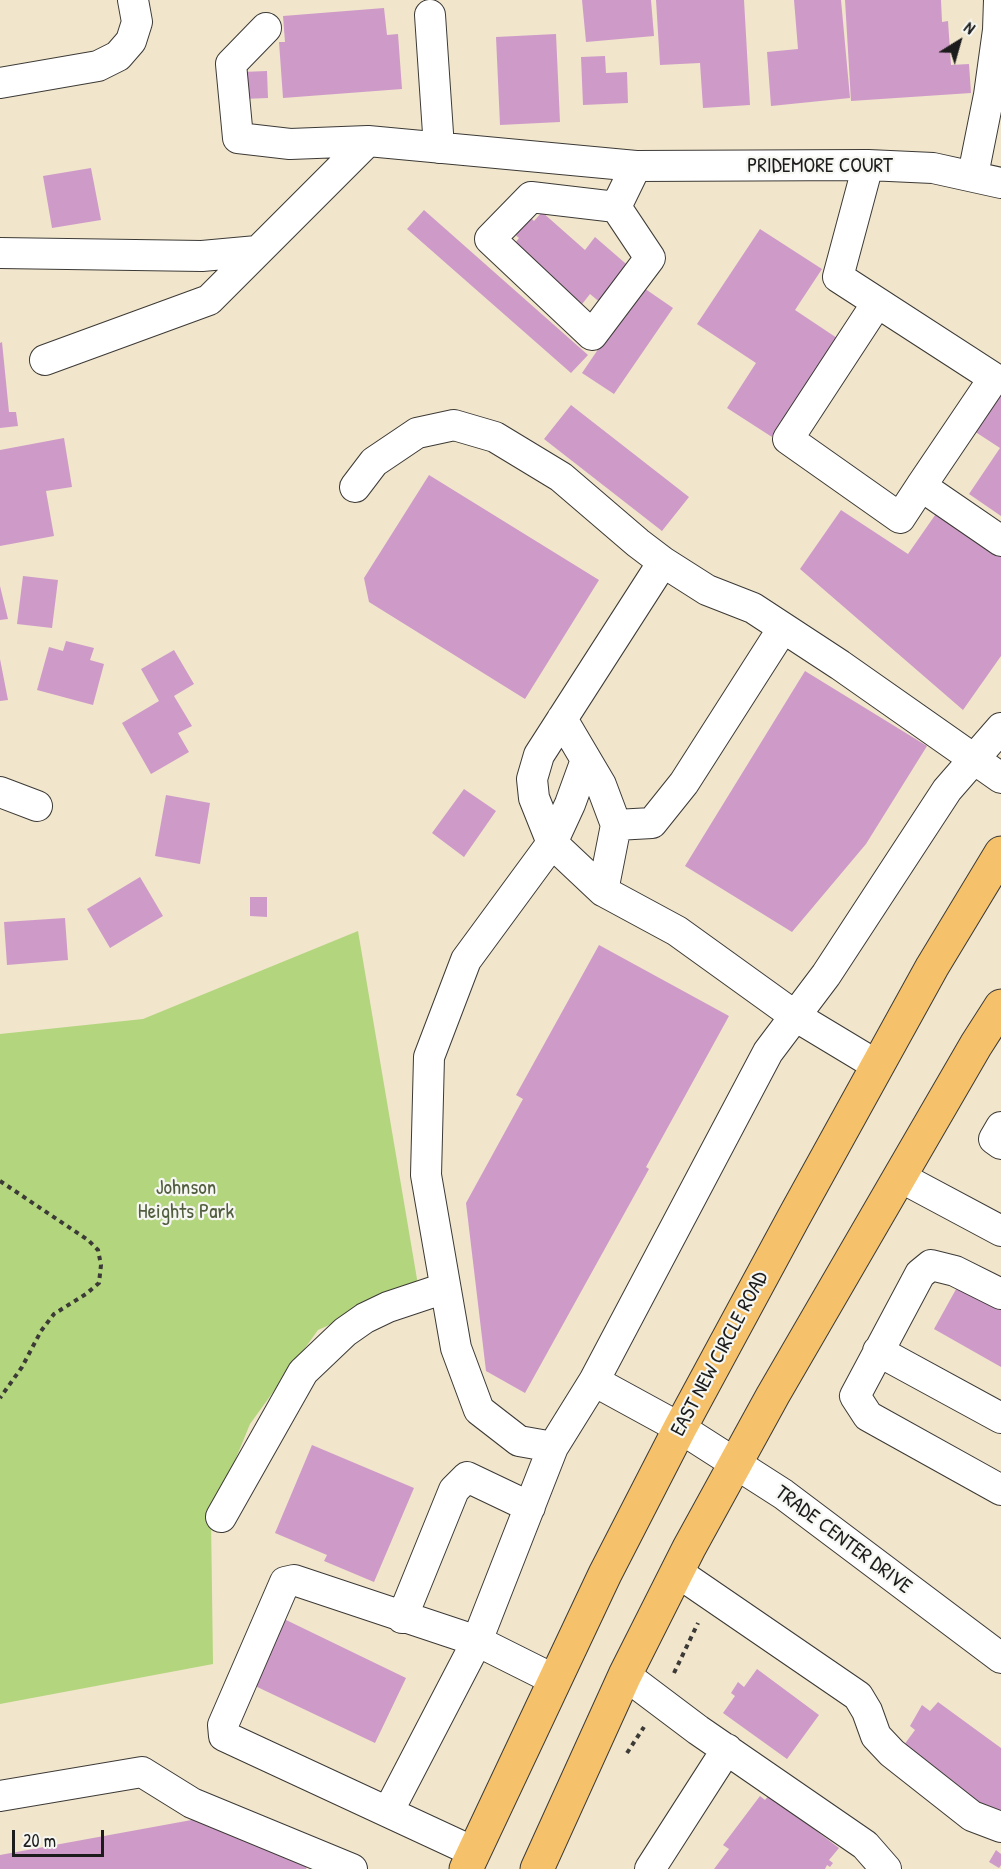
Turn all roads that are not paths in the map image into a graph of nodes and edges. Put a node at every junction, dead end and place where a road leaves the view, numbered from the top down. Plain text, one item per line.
1 (133, 0) edge
2 (999, 0) edge
3 (430, 15) dead end
4 (266, 28) dead end
5 (0, 83) edge
6 (369, 141) junction
7 (439, 148) junction
8 (868, 165) junction
9 (636, 166) junction
10 (973, 176) junction
11 (1001, 183) edge
12 (616, 207) junction
13 (257, 251) junction
14 (0, 254) edge
15 (877, 303) junction
16 (45, 360) dead end
17 (921, 486) junction
18 (355, 487) dead end
19 (1001, 541) edge
20 (663, 562) junction
21 (783, 628) junction
22 (562, 719) junction
23 (1001, 728) edge
24 (586, 760) junction
25 (974, 760) junction
26 (1001, 778) edge
27 (0, 792) edge
28 (37, 806) dead end
29 (616, 825) junction
30 (552, 843) junction
31 (1001, 853) edge
32 (603, 891) junction
33 (1001, 1006) edge
34 (795, 1016) junction
35 (878, 1066) junction
36 (1001, 1127) edge
37 (1001, 1144) edge
38 (900, 1177) junction
39 (1001, 1231) edge
40 (445, 1288) junction
41 (1001, 1294) edge
42 (878, 1351) junction
43 (594, 1381) junction
44 (1001, 1418) edge
45 (680, 1428) junction
46 (553, 1448) junction
47 (736, 1463) junction
48 (1001, 1490) edge
49 (530, 1507) junction
50 (221, 1518) dead end
51 (677, 1572) junction
52 (402, 1618) junction
53 (477, 1641) junction
54 (1001, 1658) edge
55 (625, 1675) junction
56 (555, 1680) junction
57 (727, 1749) junction
58 (0, 1796) edge
59 (388, 1812) junction
60 (1001, 1827) edge
61 (470, 1860) edge
62 (352, 1869) edge
63 (537, 1869) edge
64 (650, 1869) edge
65 (886, 1869) edge

1 - 5 street
2 - 10 street
3 - 7 street
4 - 6 street, PRIDEMORE COURT
6 - 7 street, PRIDEMORE COURT
6 - 13 street
7 - 9 street, PRIDEMORE COURT
8 - 9 street, PRIDEMORE COURT
8 - 10 street, PRIDEMORE COURT
8 - 15 street
9 - 12 street
10 - 11 street, PRIDEMORE COURT
12 - 12 street
13 - 14 street
13 - 16 street
15 - 17 street
15 - 17 street
17 - 19 street
18 - 20 street
20 - 21 street
20 - 22 street
21 - 25 street
21 - 29 street
22 - 24 street
22 - 30 street
23 - 25 street
24 - 29 street
24 - 30 street
25 - 26 street
25 - 34 street
27 - 28 street
29 - 32 street
30 - 32 street
30 - 40 street
31 - 35 highway, EAST NEW CIRCLE ROAD
32 - 34 street
33 - 38 highway
34 - 35 street
34 - 43 street
35 - 45 highway, EAST NEW CIRCLE ROAD
36 - 37 street
38 - 39 street
38 - 47 highway
40 - 46 street
40 - 50 street
41 - 42 street
42 - 44 street
42 - 48 street
43 - 45 street, TRADE CENTER DRIVE
43 - 46 street
45 - 47 street, TRADE CENTER DRIVE
45 - 56 highway, EAST NEW CIRCLE ROAD
46 - 49 street
47 - 51 highway
47 - 54 street, TRADE CENTER DRIVE
49 - 52 street
49 - 53 street
51 - 55 highway
51 - 60 street
52 - 53 street
52 - 59 street
53 - 56 street
53 - 59 street
55 - 57 street
55 - 63 highway
56 - 61 highway, EAST NEW CIRCLE ROAD
57 - 64 street
57 - 65 street
58 - 62 street
59 - 61 street

